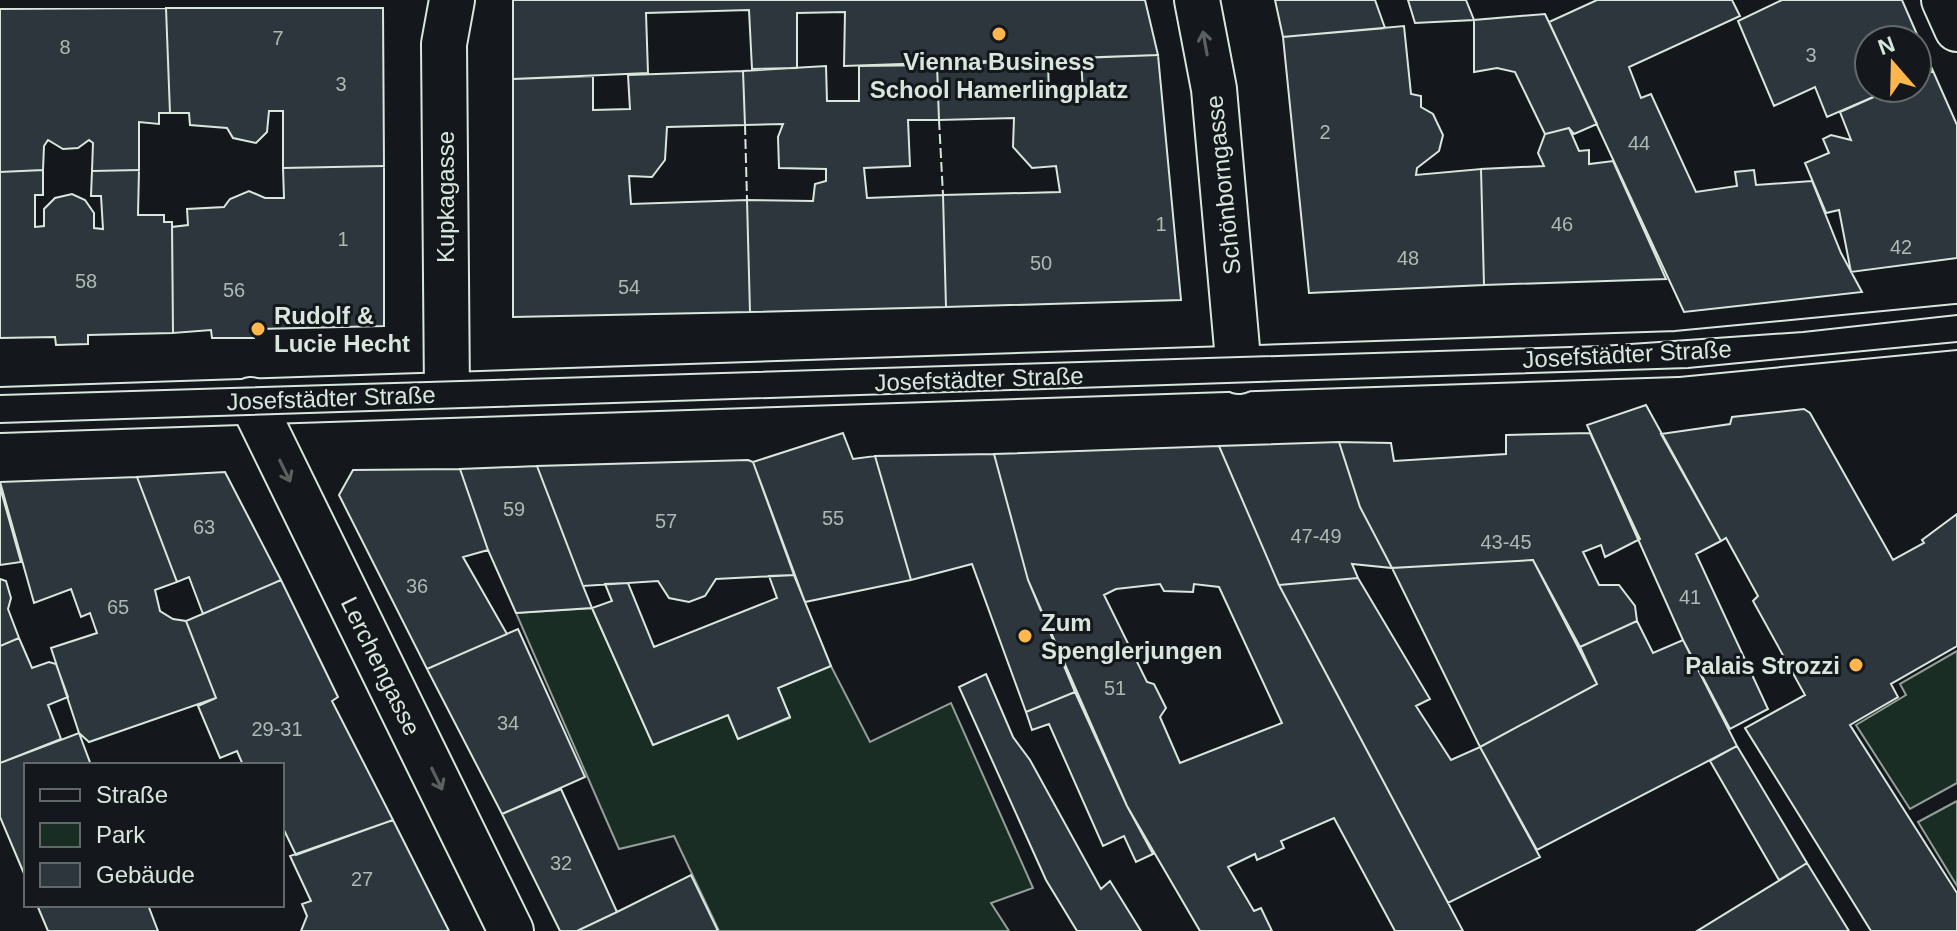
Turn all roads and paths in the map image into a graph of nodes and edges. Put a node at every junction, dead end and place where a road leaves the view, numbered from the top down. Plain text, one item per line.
1 (452, 0) edge
2 (1197, 0) edge
3 (1944, 0) edge
4 (1957, 29) edge
5 (1957, 327) edge
6 (1239, 371) junction
7 (447, 394) junction
8 (251, 400) junction
9 (0, 410) edge
10 (511, 931) edge

1 - 7 street, Kupkagasse
6 -> 2 street, Schönborngasse
3 - 4 street
5 - 6 street, Josefstädter Straße
6 - 7 street, Josefstädter Straße
7 - 8 street, Josefstädter Straße
8 - 9 street, Josefstädter Straße
8 -> 10 street, Lerchengasse

